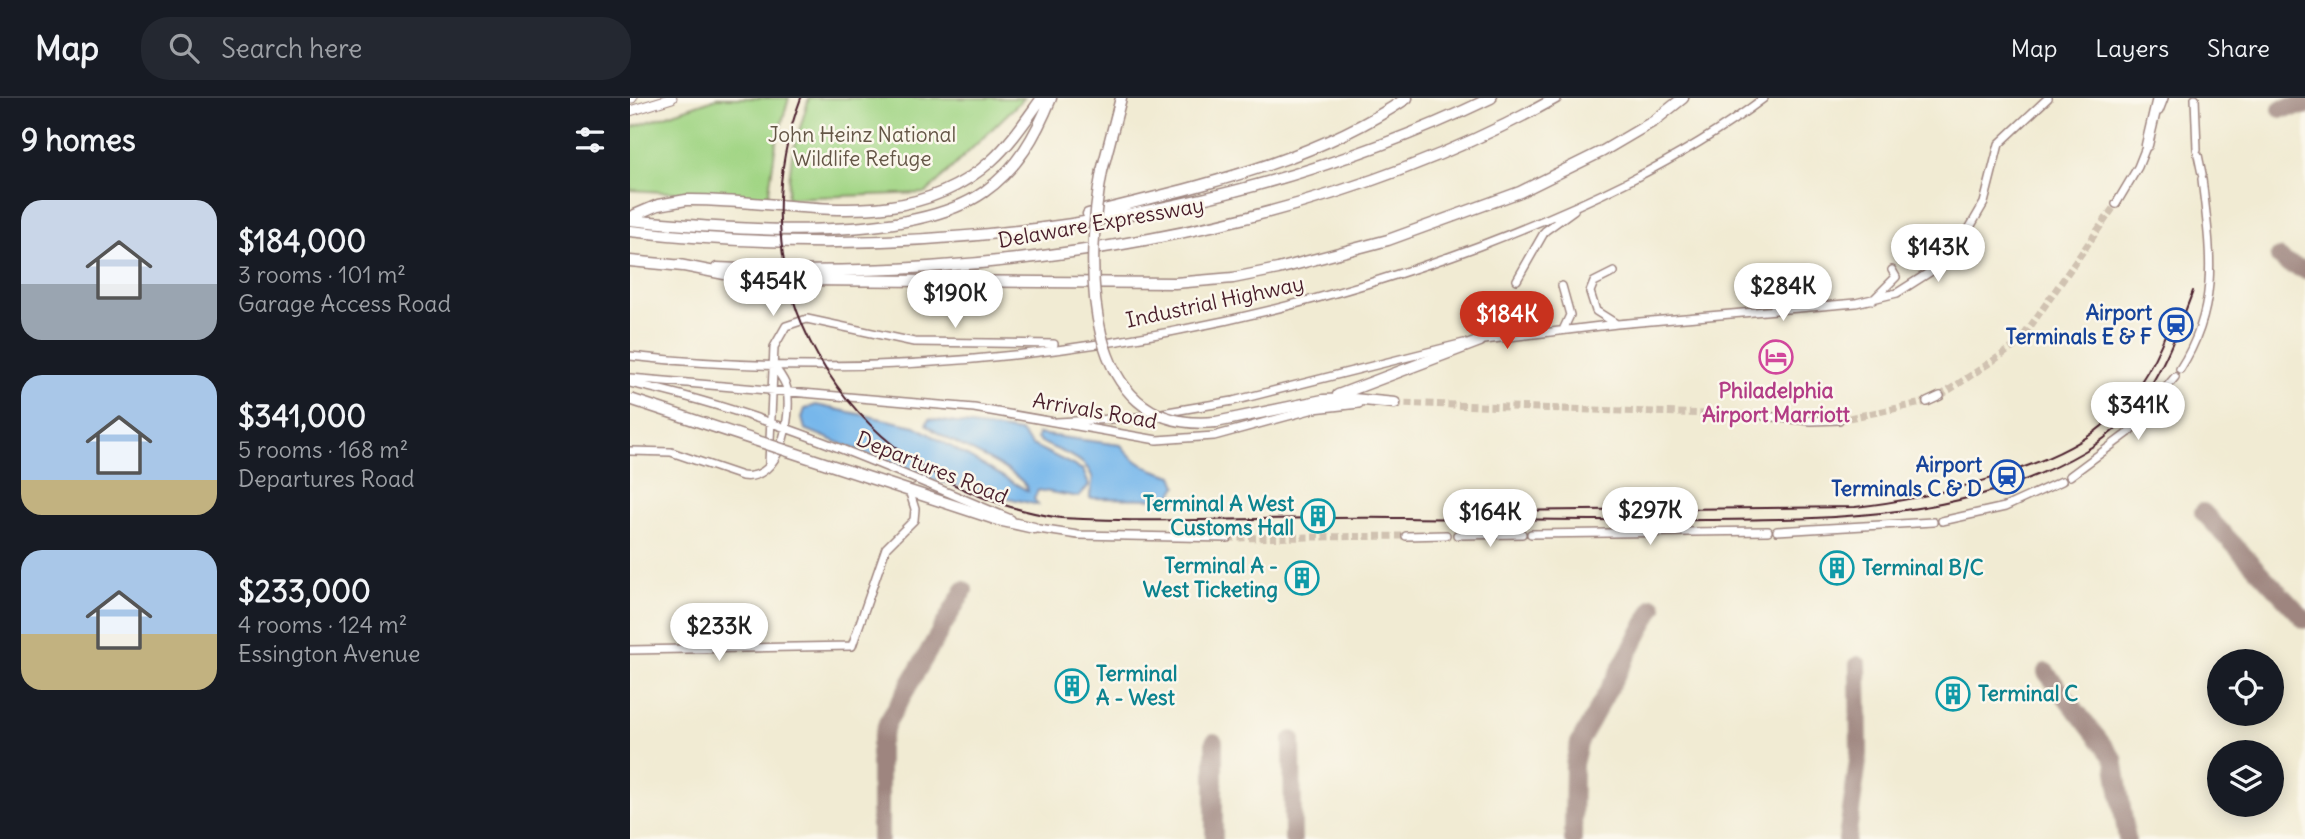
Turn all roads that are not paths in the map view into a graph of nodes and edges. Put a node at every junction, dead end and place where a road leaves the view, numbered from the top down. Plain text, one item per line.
1 (671, 98) edge
2 (1042, 98) edge
3 (1051, 98) edge
4 (1121, 98) edge
5 (1407, 98) edge
6 (1491, 98) edge
7 (1556, 98) edge
8 (1683, 98) edge
9 (1764, 98) edge
10 (2048, 98) edge
11 (2158, 98) edge
12 (2164, 98) edge
13 (2195, 98) edge
14 (630, 111) edge
15 (2147, 145) junction
16 (1586, 202) junction
17 (2116, 204) tunnel mouth
18 (630, 218) edge
19 (1031, 228) junction
20 (630, 231) edge
21 (630, 261) edge
22 (679, 265) junction
23 (1892, 270) dead end
24 (1614, 272) dead end
25 (1517, 280) dead end
26 (1562, 286) dead end
27 (1804, 288) dead end
28 (1873, 300) junction
29 (1772, 310) junction
30 (1617, 324) junction
31 (1563, 331) junction
32 (1480, 341) junction
33 (1094, 343) junction
34 (630, 356) edge
35 (773, 365) junction
36 (2180, 369) dead end
37 (2175, 377) dead end
38 (630, 381) edge
39 (771, 392) junction
40 (787, 393) junction
41 (1940, 396) tunnel mouth
42 (630, 399) edge
43 (1315, 401) junction
44 (1927, 402) tunnel mouth
45 (1395, 403) joint
46 (1765, 416) tunnel mouth
47 (1839, 420) tunnel mouth
48 (771, 422) junction
49 (1057, 422) junction
50 (786, 428) junction
51 (630, 451) edge
52 (769, 464) junction
53 (2070, 476) dead end
54 (2062, 481) dead end
55 (909, 490) junction
56 (1942, 521) dead end
57 (1933, 522) dead end
58 (1034, 528) junction
59 (1768, 531) dead end
60 (1777, 531) dead end
61 (1522, 534) dead end
62 (1531, 534) dead end
63 (1446, 535) dead end
64 (1457, 535) dead end
65 (1406, 536) tunnel mouth
66 (1228, 538) tunnel mouth
67 (630, 650) edge

1 - 14 main road
2 - 18 highway
3 - 18 highway
4 - 43 highway, bridge
5 - 19 highway
6 - 19 highway, Delaware Expressway
7 - 22 highway, Delaware Expressway
8 - 22 highway
9 - 16 street, Industrial Highway
10 - 28 street
11 - 15 highway
12 - 15 street
13 - 36 street
15 - 17 street
16 - 25 street
16 - 33 street, Industrial Highway
19 - 20 highway, Delaware Expressway
21 - 22 highway, Delaware Expressway
23 - 28 street
24 - 30 street
26 - 31 street
27 - 29 street
28 - 29 street
29 - 30 street
30 - 31 street
31 - 32 street
32 - 43 highway
32 - 49 street
33 - 35 street, Industrial Highway
33 - 35 street
34 - 35 street, Industrial Highway
35 - 39 street
35 - 40 street
37 - 53 street
38 - 39 street
38 - 48 street, Departures Road
39 - 40 street
39 - 48 street
40 - 49 street, Arrivals Road
40 - 50 street
41 - 44 street
42 - 55 highway, bridge
43 - 45 highway
45 - 49 street, Arrivals Road
46 - 47 street
48 - 50 street, Departures Road
48 - 52 street
50 - 52 street
50 - 58 street, Departures Road
51 - 52 street
54 - 56 street
55 - 58 highway
55 - 67 street
57 - 60 street
58 - 66 street, Departures Road
59 - 62 street
61 - 64 street
63 - 65 street

